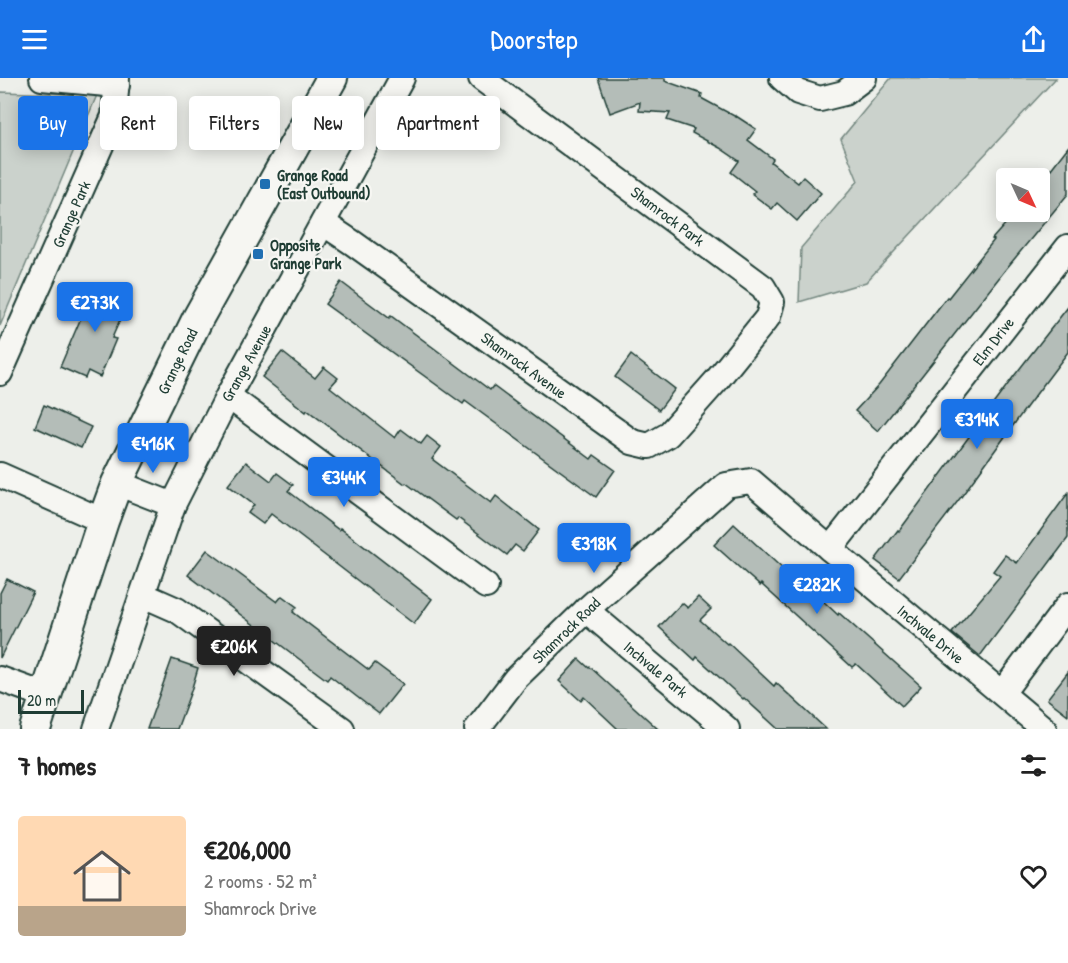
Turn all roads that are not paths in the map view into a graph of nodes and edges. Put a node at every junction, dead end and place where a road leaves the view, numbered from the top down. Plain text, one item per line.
1 (42, 78) edge
2 (332, 78) edge
3 (402, 78) edge
4 (481, 78) edge
5 (782, 78) edge
6 (864, 78) edge
7 (117, 81) edge
8 (323, 224) junction
9 (1068, 247) edge
10 (0, 373) edge
11 (717, 380) joint
12 (228, 396) junction
13 (0, 475) edge
14 (751, 481) joint
15 (117, 483) junction
16 (173, 505) junction
17 (103, 521) junction
18 (830, 549) junction
19 (486, 586) dead end
20 (143, 595) junction
21 (1068, 605) edge
22 (586, 610) junction
23 (0, 679) edge
24 (1002, 693) junction
25 (47, 696) junction
26 (35, 729) edge
27 (96, 729) edge
28 (342, 729) edge
29 (477, 729) edge
30 (727, 729) edge
31 (1044, 729) edge

1 - 7 street, Grange Park
2 - 15 main road, Grange Road
3 - 8 street, Grange Avenue
4 - 11 street, Shamrock Park
5 - 6 street
7 - 10 street, Grange Park
8 - 11 street, Shamrock Avenue
8 - 12 street, Grange Avenue
9 - 18 street, Elm Drive
12 - 16 street, Grange Avenue
12 - 19 street
13 - 17 street
14 - 18 street, Inchvale Drive
14 - 22 street, Shamrock Road
15 - 16 street
15 - 17 main road, Grange Road
16 - 20 street, Grange Avenue
17 - 25 main road, Grange Road
18 - 24 street, Inchvale Drive
20 - 27 street, Grange Avenue
20 - 28 street
21 - 24 street
22 - 29 street, Shamrock Road
22 - 30 street, Inchvale Park
23 - 25 street
24 - 31 street, Inchvale Drive
25 - 26 main road, Grange Road

